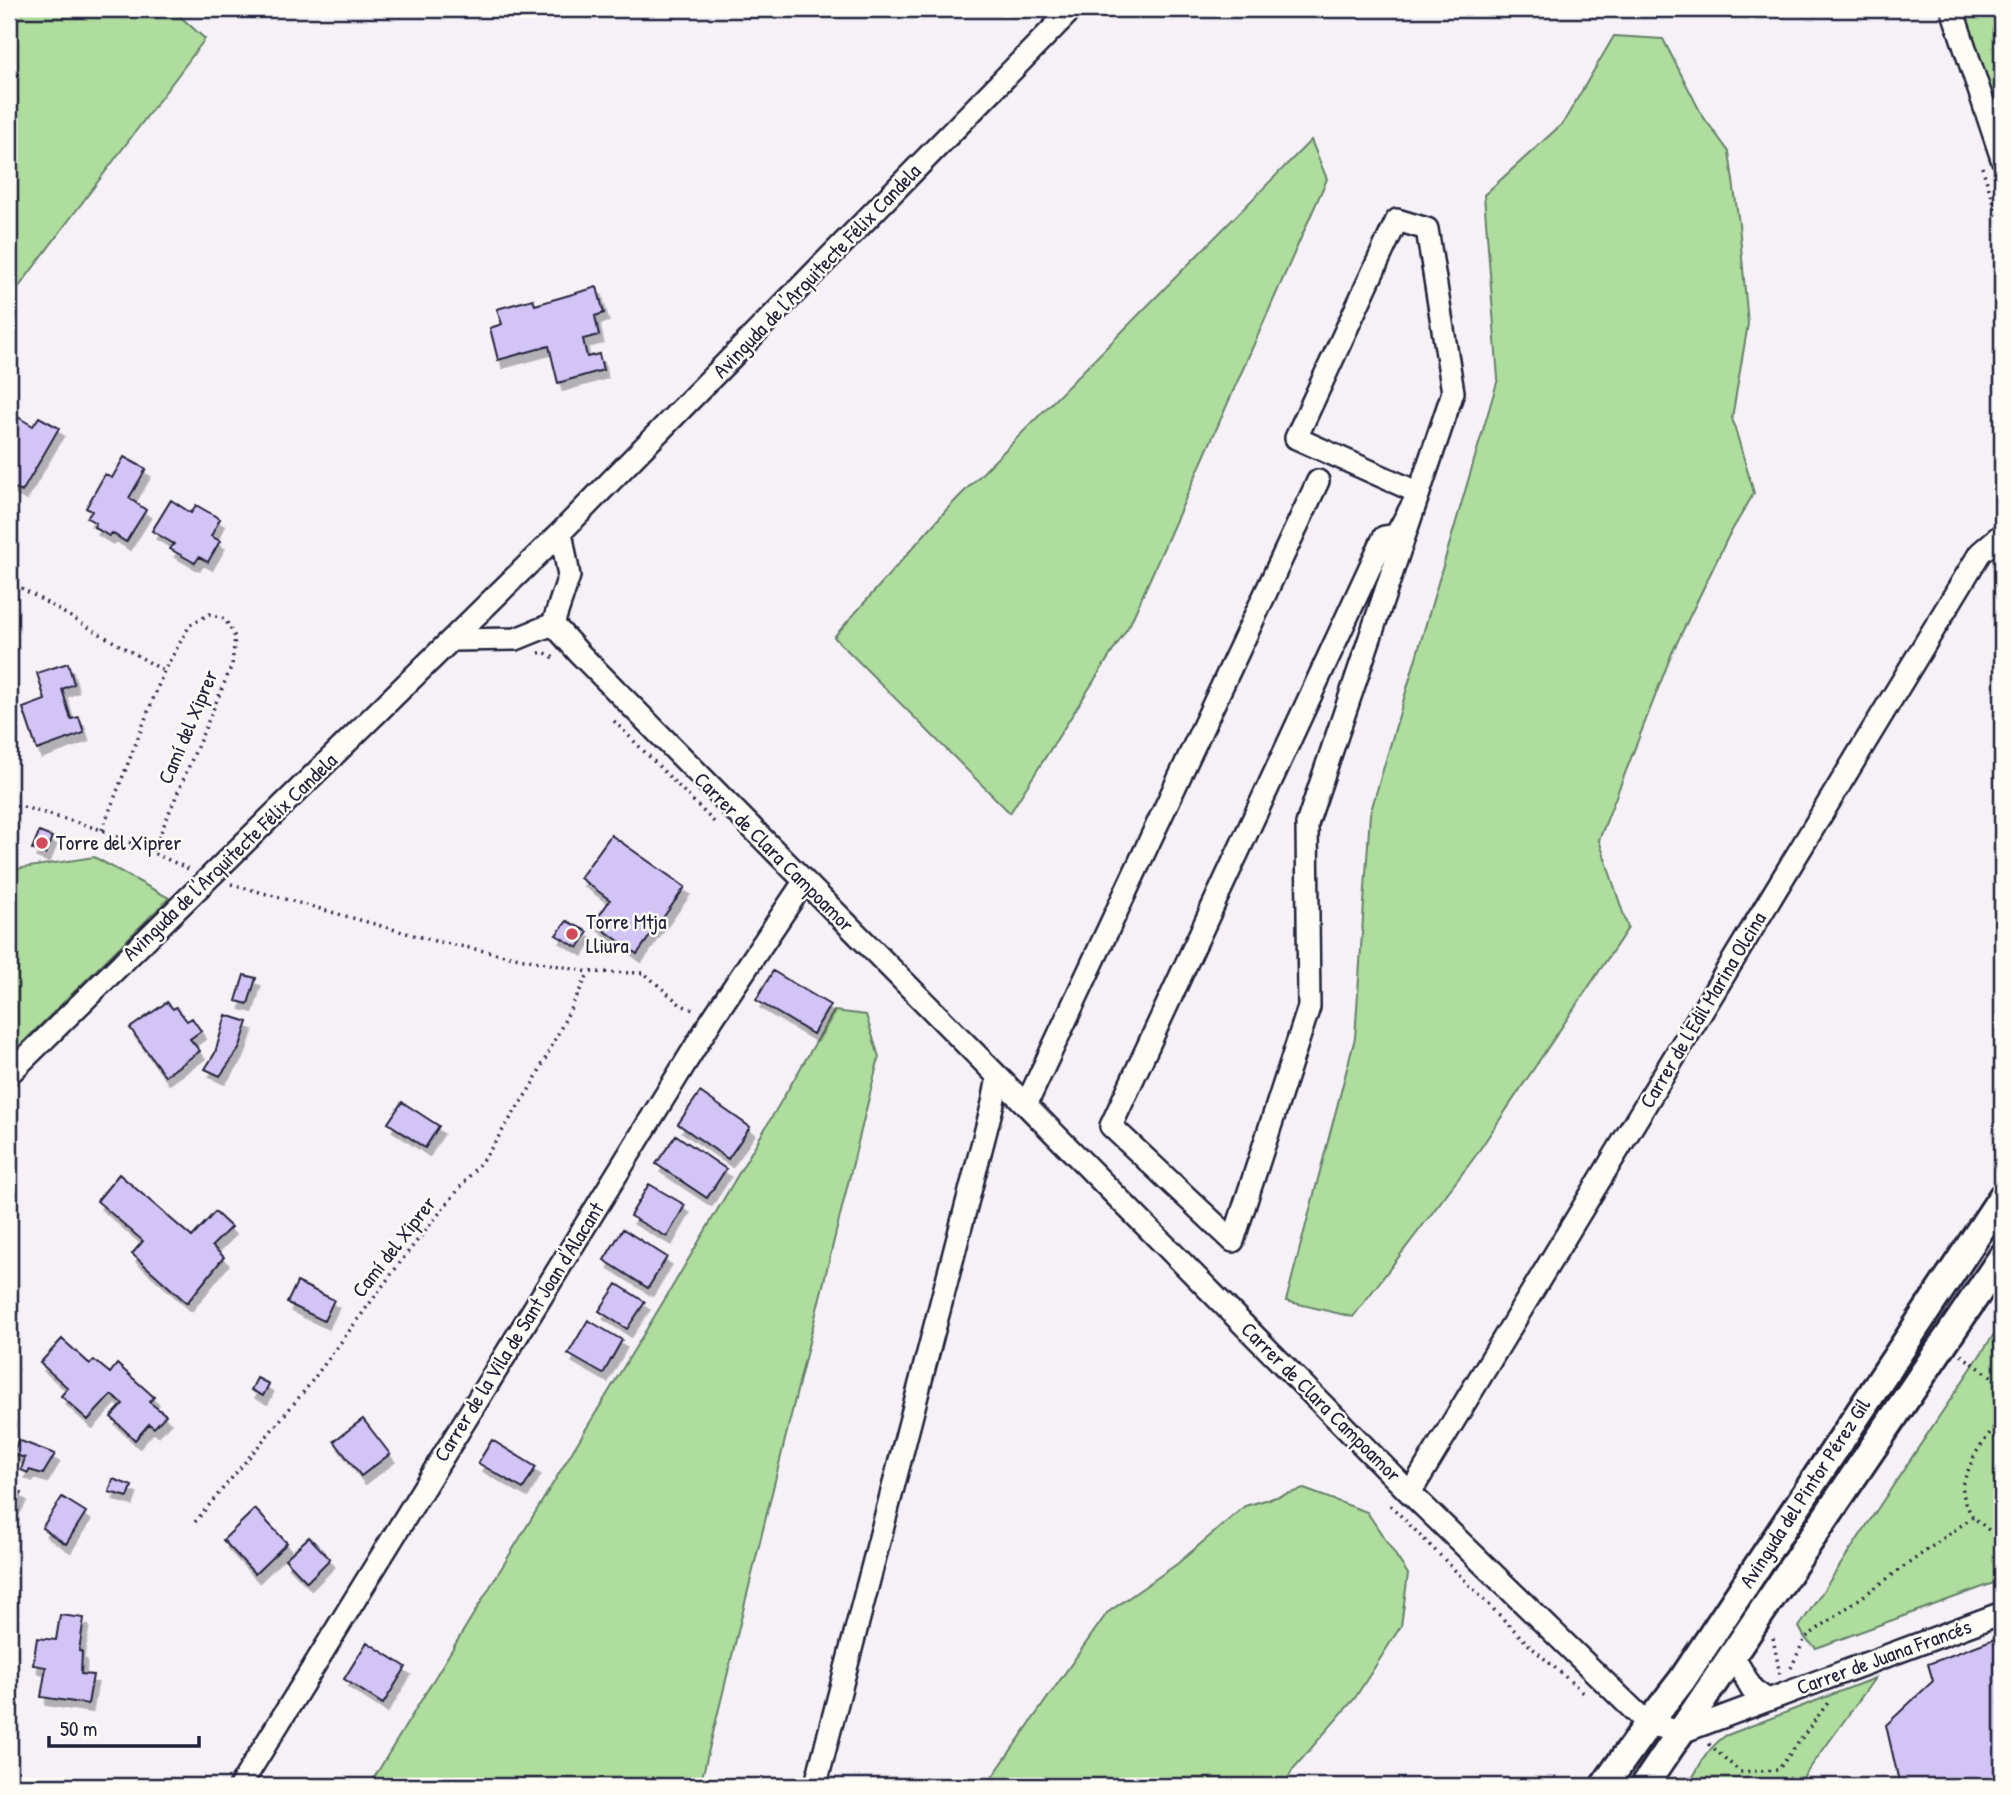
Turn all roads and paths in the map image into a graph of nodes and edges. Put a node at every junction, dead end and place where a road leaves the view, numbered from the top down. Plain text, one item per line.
1 (1072, 9) edge
2 (1952, 9) edge
3 (2002, 159) edge
4 (1318, 481) dead end
5 (1419, 493) joint
6 (561, 532) junction
7 (2002, 534) edge
8 (9, 581) edge
9 (553, 624) junction
10 (452, 640) junction
11 (163, 671) junction
12 (9, 806) edge
13 (102, 830) junction
14 (152, 853) junction
15 (208, 878) junction
16 (804, 882) junction
17 (589, 972) junction
18 (713, 1018) junction
19 (9, 1074) edge
20 (998, 1077) junction
21 (1026, 1105) junction
22 (2002, 1197) edge
23 (2002, 1256) edge
24 (2002, 1416) edge
25 (1410, 1493) junction
26 (1973, 1517) junction
27 (195, 1522) dead end
28 (2002, 1529) edge
29 (2002, 1613) edge
30 (1772, 1634) dead end
31 (1734, 1656) junction
32 (1790, 1668) dead end
33 (1787, 1692) junction
34 (1836, 1693) dead end
35 (1767, 1700) junction
36 (1648, 1724) junction
37 (1693, 1735) junction
38 (818, 1776) dead end
39 (240, 1786) edge
40 (1604, 1786) edge
41 (1644, 1786) edge

1 - 6 street, Avinguda de l'Arquitecte Félix Candela
2 - 3 street
4 - 21 street
5 - 5 street
6 - 9 street
6 - 10 street, Avinguda de l'Arquitecte Félix Candela
7 - 25 street, Carrer de l'Edil Marina Olcina
8 - 11 path
9 - 10 street
9 - 16 street, Carrer de Clara Campoamor
10 - 15 street, Avinguda de l'Arquitecte Félix Candela
11 - 13 path, Camí del Xiprer
11 - 14 path, Camí del Xiprer
12 - 13 path
13 - 14 path
14 - 15 path
15 - 17 path
15 - 19 street, Avinguda de l'Arquitecte Félix Candela
16 - 18 street, Carrer de la Vila de Sant Joan d'Alacant
16 - 20 street, Carrer de Clara Campoamor
17 - 18 path
17 - 27 path, Camí del Xiprer
18 - 39 street, Carrer de la Vila de Sant Joan d'Alacant
20 - 21 street, Carrer de Clara Campoamor
20 - 38 street
21 - 25 street, Carrer de Clara Campoamor
22 - 36 main road, Avinguda del Pintor Pérez Gil
23 - 31 main road, Avinguda del Pintor Pérez Gil
24 - 26 path
25 - 36 street, Carrer de Clara Campoamor
26 - 28 path
26 - 32 path
29 - 33 street, Carrer de Juana Francés
30 - 33 path
31 - 35 street
31 - 37 main road, Avinguda del Pintor Pérez Gil
33 - 35 street, Carrer de Juana Francés
34 - 37 path
35 - 37 street, Carrer de Juana Francés
36 - 37 street
36 - 40 main road, Avinguda del Pintor Pérez Gil
37 - 41 main road, Avinguda del Pintor Pérez Gil

